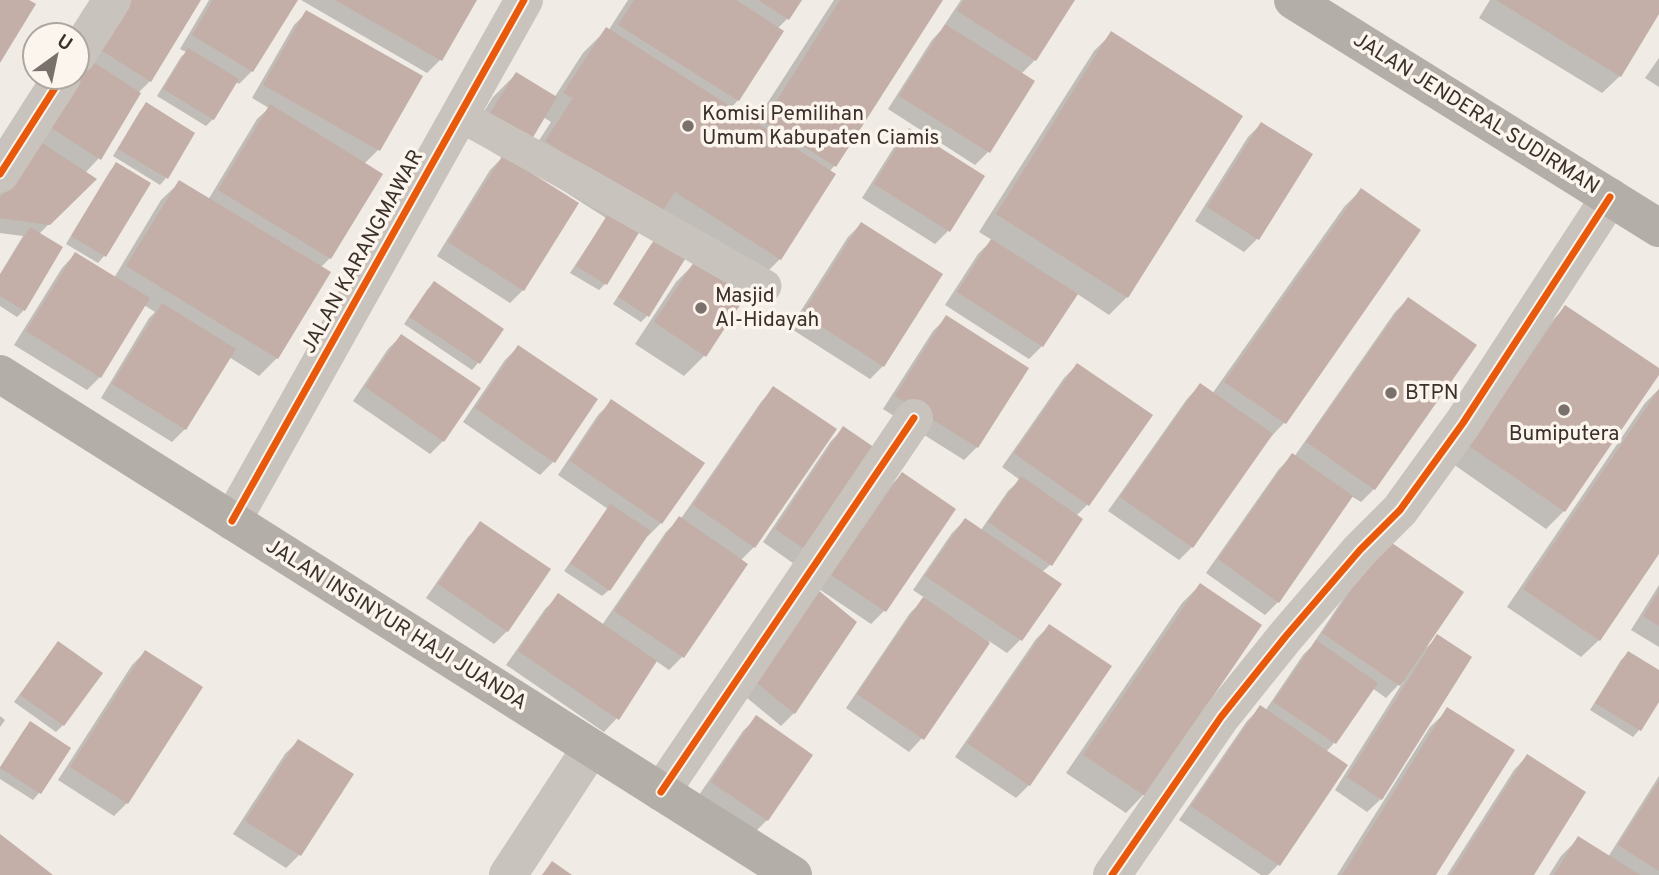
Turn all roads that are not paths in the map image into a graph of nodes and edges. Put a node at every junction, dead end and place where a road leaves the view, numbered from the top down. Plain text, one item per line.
1 (112, 0) edge
2 (524, 0) edge
3 (1293, 0) edge
4 (91, 33) edge
5 (53, 91) edge
6 (459, 115) junction
7 (0, 174) edge
8 (1610, 197) junction
9 (1659, 228) edge
10 (765, 286) dead end
11 (0, 374) edge
12 (914, 418) dead end
13 (232, 521) junction
14 (591, 748) junction
15 (661, 792) junction
16 (509, 875) edge
17 (793, 875) edge
18 (1112, 875) edge

1 - 4 street
2 - 6 street, JALAN KARANGMAWAR
3 - 8 highway, JALAN JENDERAL SUDIRMAN
5 - 7 street
6 - 10 lane
6 - 13 street, JALAN KARANGMAWAR
8 - 9 highway, JALAN JENDERAL SUDIRMAN
8 - 18 street
11 - 13 highway, JALAN INSINYUR HAJI JUANDA
12 - 15 street
13 - 14 highway, JALAN INSINYUR HAJI JUANDA
14 - 15 highway, JALAN INSINYUR HAJI JUANDA
14 - 16 street
15 - 17 highway, JALAN INSINYUR HAJI JUANDA

